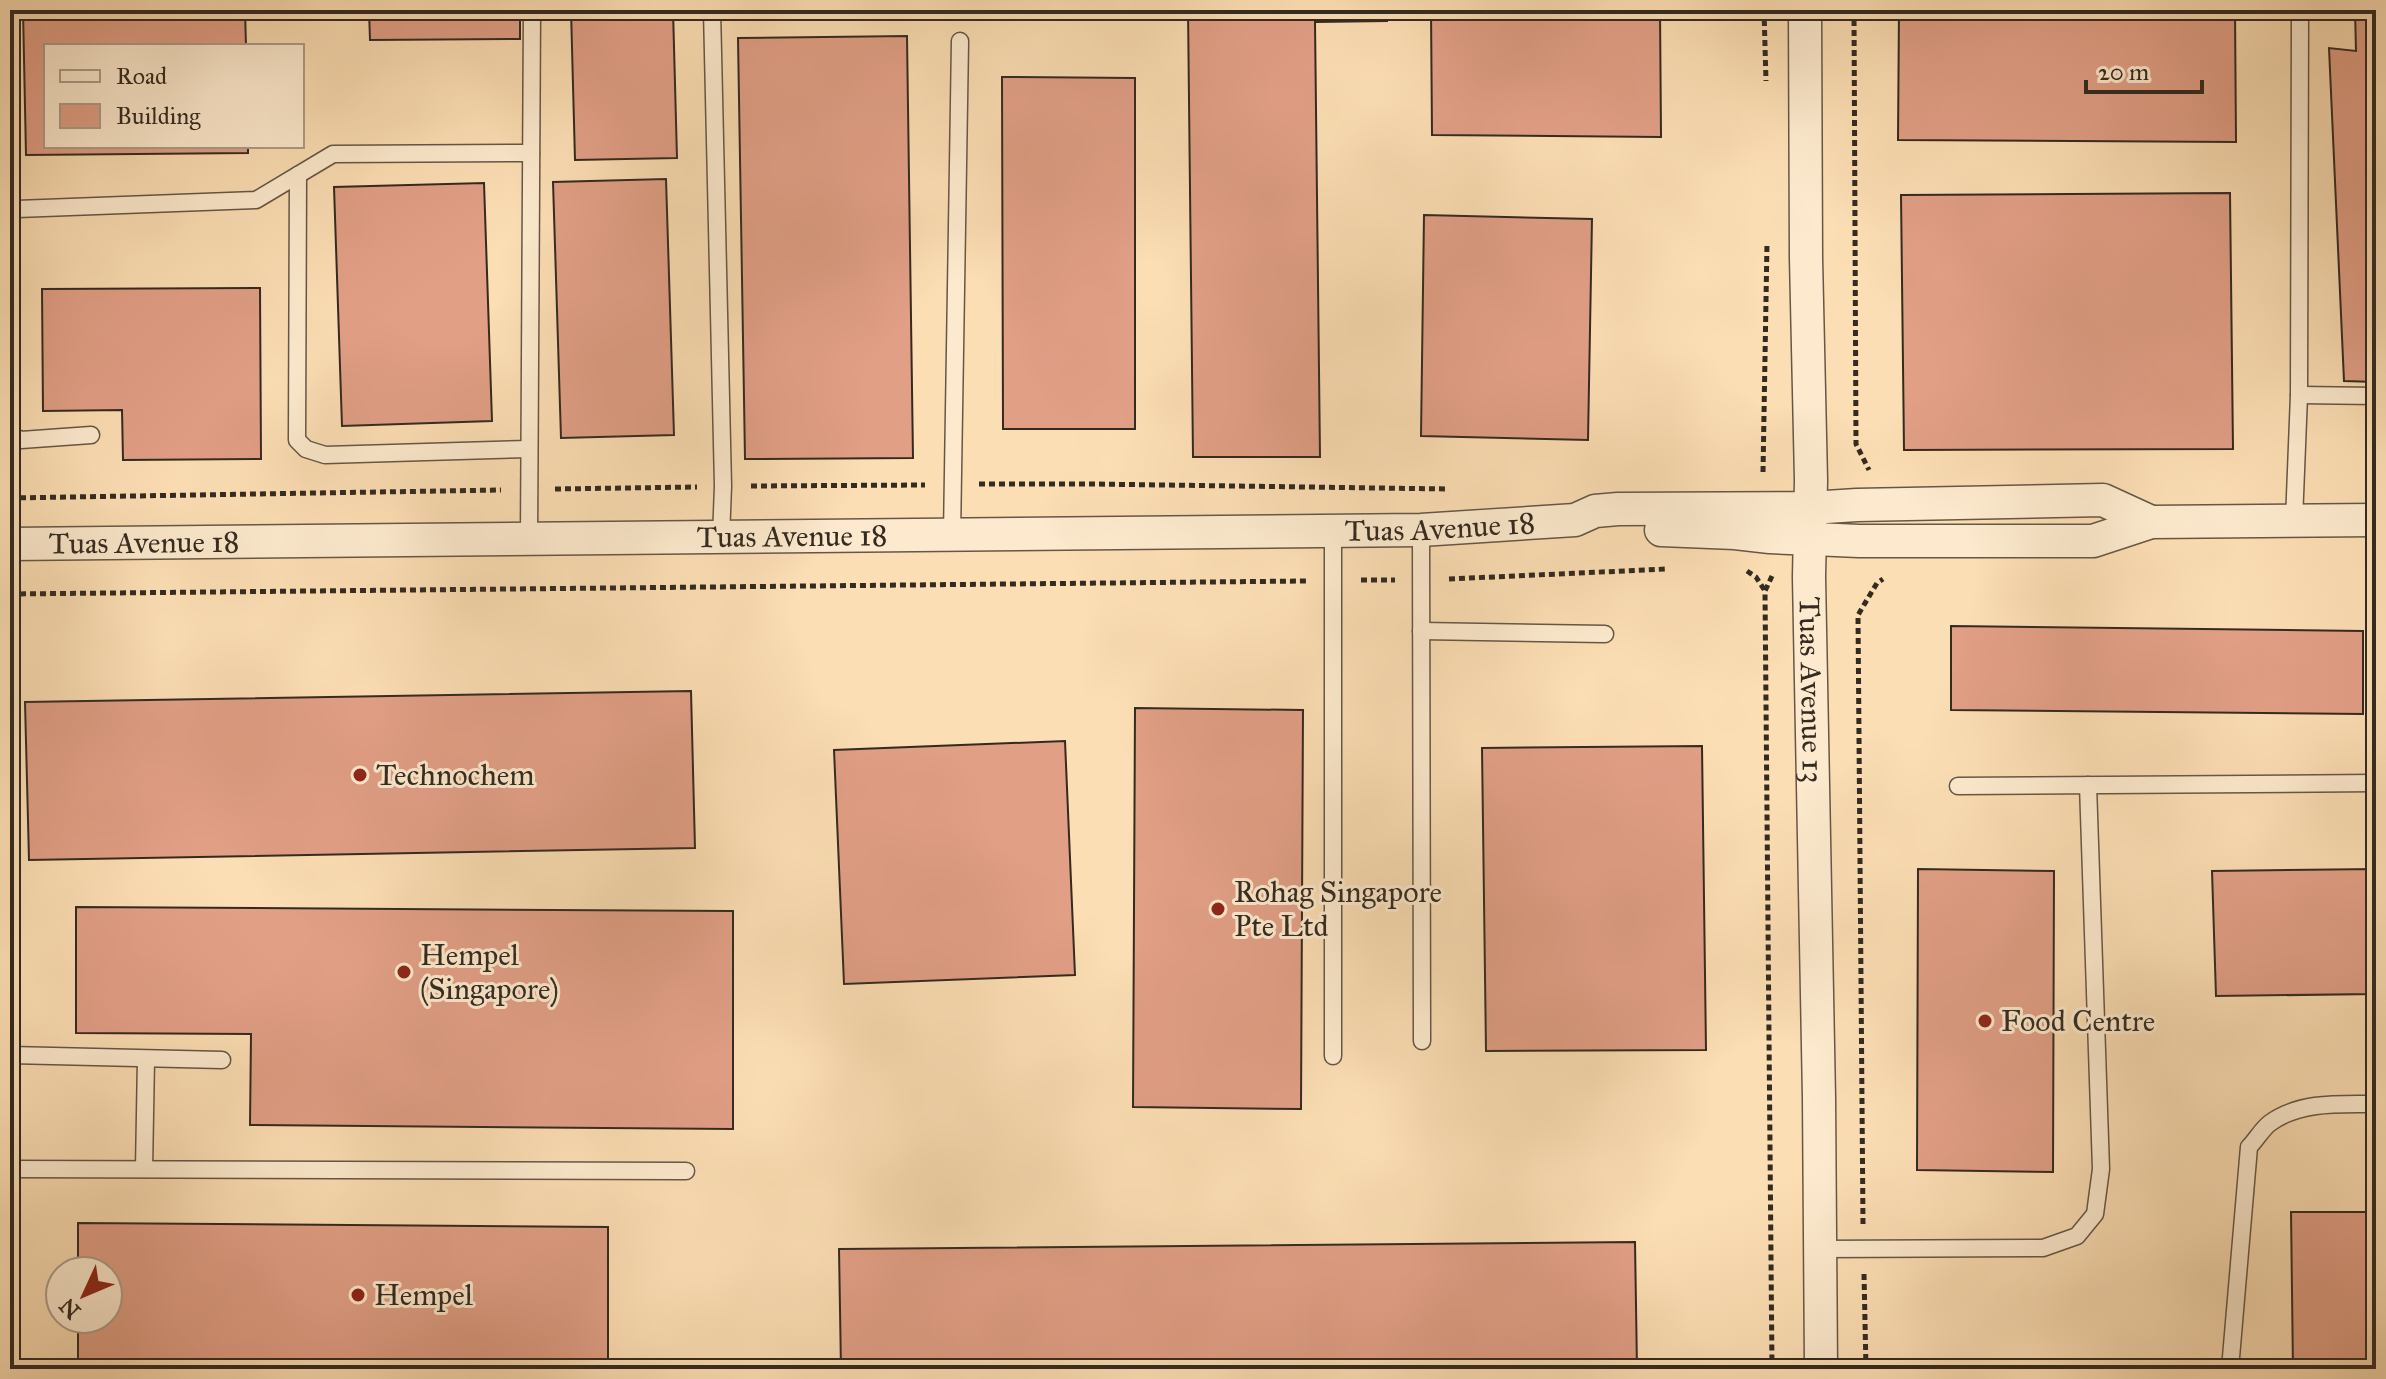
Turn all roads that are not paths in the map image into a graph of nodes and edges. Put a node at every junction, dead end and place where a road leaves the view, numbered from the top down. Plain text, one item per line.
1 (532, 10) edge
2 (712, 10) edge
3 (1805, 10) edge
4 (2300, 10) edge
5 (960, 41) dead end
6 (531, 153) junction
7 (298, 175) junction
8 (10, 216) edge
9 (2299, 395) junction
10 (2376, 396) edge
11 (10, 435) edge
12 (91, 435) dead end
13 (529, 449) junction
14 (2376, 520) edge
15 (2294, 521) junction
16 (1810, 524) junction
17 (1421, 530) junction
18 (1333, 531) junction
19 (952, 535) junction
20 (721, 538) junction
21 (529, 539) junction
22 (10, 544) edge
23 (1421, 631) junction
24 (1605, 634) dead end
25 (2376, 783) edge
26 (2088, 785) junction
27 (1958, 786) dead end
28 (1422, 1041) dead end
29 (10, 1055) edge
30 (1333, 1056) dead end
31 (146, 1059) junction
32 (222, 1060) dead end
33 (2376, 1104) edge
34 (10, 1169) edge
35 (144, 1169) junction
36 (686, 1171) dead end
37 (1819, 1249) junction
38 (1821, 1369) edge
39 (2230, 1369) edge

1 - 6 lane
2 - 20 lane
3 - 16 street, Tuas Avenue 13
4 - 9 lane
5 - 19 lane
6 - 7 lane
6 - 13 lane
7 - 8 lane
7 - 13 lane
9 - 10 lane
9 - 15 lane
11 - 12 lane
13 - 21 lane
14 - 15 street, Tuas Avenue 18
15 - 16 street, Tuas Avenue 18
16 - 17 street, Tuas Avenue 18
16 - 37 street, Tuas Avenue 13
17 - 18 street, Tuas Avenue 18
17 - 23 lane
18 - 19 street, Tuas Avenue 18
18 - 30 lane
19 - 20 street, Tuas Avenue 18
20 - 21 street, Tuas Avenue 18
21 - 22 street, Tuas Avenue 18
23 - 24 lane
23 - 28 lane
25 - 26 lane
26 - 27 lane
26 - 37 lane
29 - 31 lane
31 - 32 lane
31 - 35 lane
33 - 39 lane
34 - 35 lane
35 - 36 lane
37 - 38 street, Tuas Avenue 13

